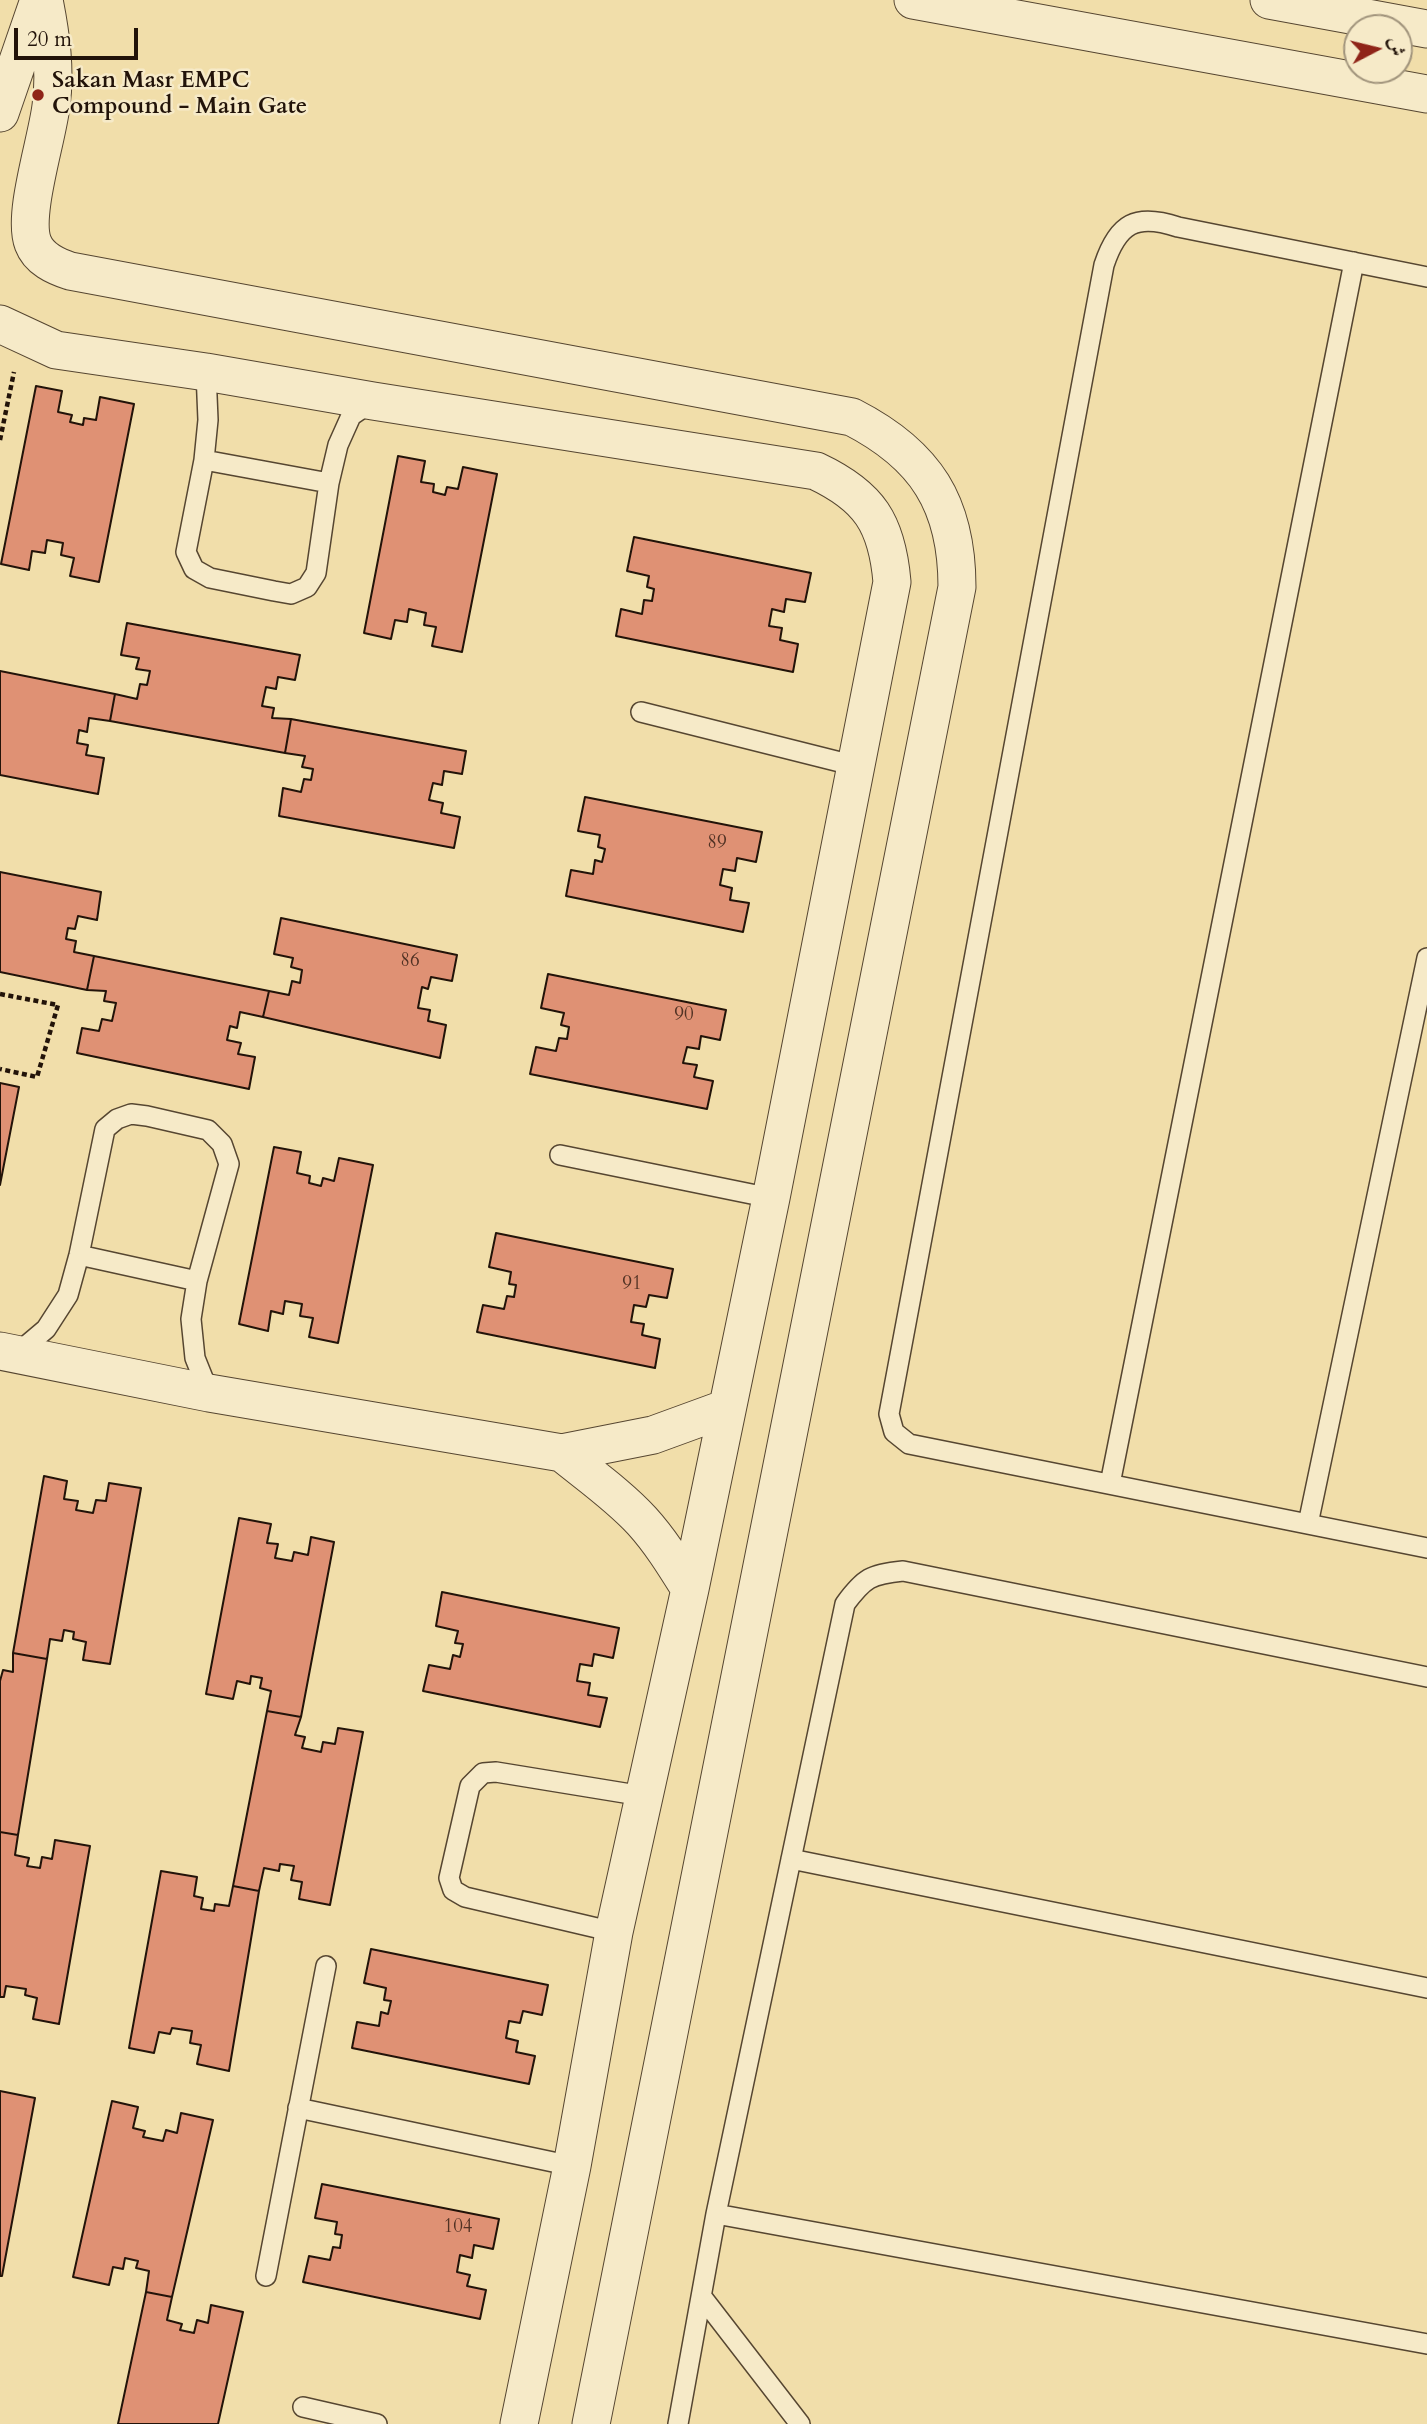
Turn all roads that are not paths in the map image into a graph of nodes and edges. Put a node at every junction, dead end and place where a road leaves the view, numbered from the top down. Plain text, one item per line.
1 (42, 0) edge
2 (913, 0) edge
3 (1269, 0) edge
4 (1427, 29) edge
5 (1427, 94) edge
6 (0, 113) edge
7 (1354, 262) junction
8 (1427, 277) edge
9 (11, 330) edge
10 (206, 372) junction
11 (373, 401) junction
12 (204, 460) junction
13 (329, 483) junction
14 (642, 712) dead end
15 (856, 766) junction
16 (1427, 958) edge
17 (560, 1155) dead end
18 (771, 1198) junction
19 (79, 1255) junction
20 (197, 1281) junction
21 (7, 1354) edge
22 (209, 1393) junction
23 (727, 1408) junction
24 (562, 1453) junction
25 (1110, 1484) junction
26 (1308, 1524) junction
27 (1427, 1548) edge
28 (690, 1589) junction
29 (1427, 1677) edge
30 (643, 1796) junction
31 (791, 1859) junction
32 (614, 1931) junction
33 (326, 1966) dead end
34 (1427, 1988) edge
35 (298, 2108) junction
36 (572, 2166) junction
37 (716, 2214) junction
38 (266, 2276) dead end
39 (702, 2297) junction
40 (1427, 2344) edge
41 (303, 2407) dead end
42 (377, 2424) edge
43 (519, 2424) edge
44 (591, 2424) edge
45 (678, 2424) edge
46 (800, 2424) edge

1 - 6 street
1 - 44 street
2 - 5 street
3 - 4 street
7 - 8 lane
7 - 25 lane
7 - 25 lane
9 - 10 street
10 - 11 street
10 - 12 lane
11 - 13 lane
11 - 15 street
12 - 13 lane
12 - 13 lane
14 - 15 lane
15 - 18 street
16 - 26 lane
17 - 18 lane
18 - 23 street
19 - 20 lane
19 - 20 lane
19 - 21 lane
20 - 22 lane
21 - 22 street
22 - 24 street
23 - 24 street
23 - 28 street
24 - 28 street
25 - 26 lane
26 - 27 lane
28 - 30 street
29 - 31 lane
30 - 32 street
30 - 32 lane
31 - 34 lane
31 - 37 lane
32 - 36 street
33 - 35 lane
35 - 36 lane
35 - 38 lane
36 - 43 street
37 - 39 lane
37 - 40 lane
39 - 45 lane
39 - 46 lane
41 - 42 lane

